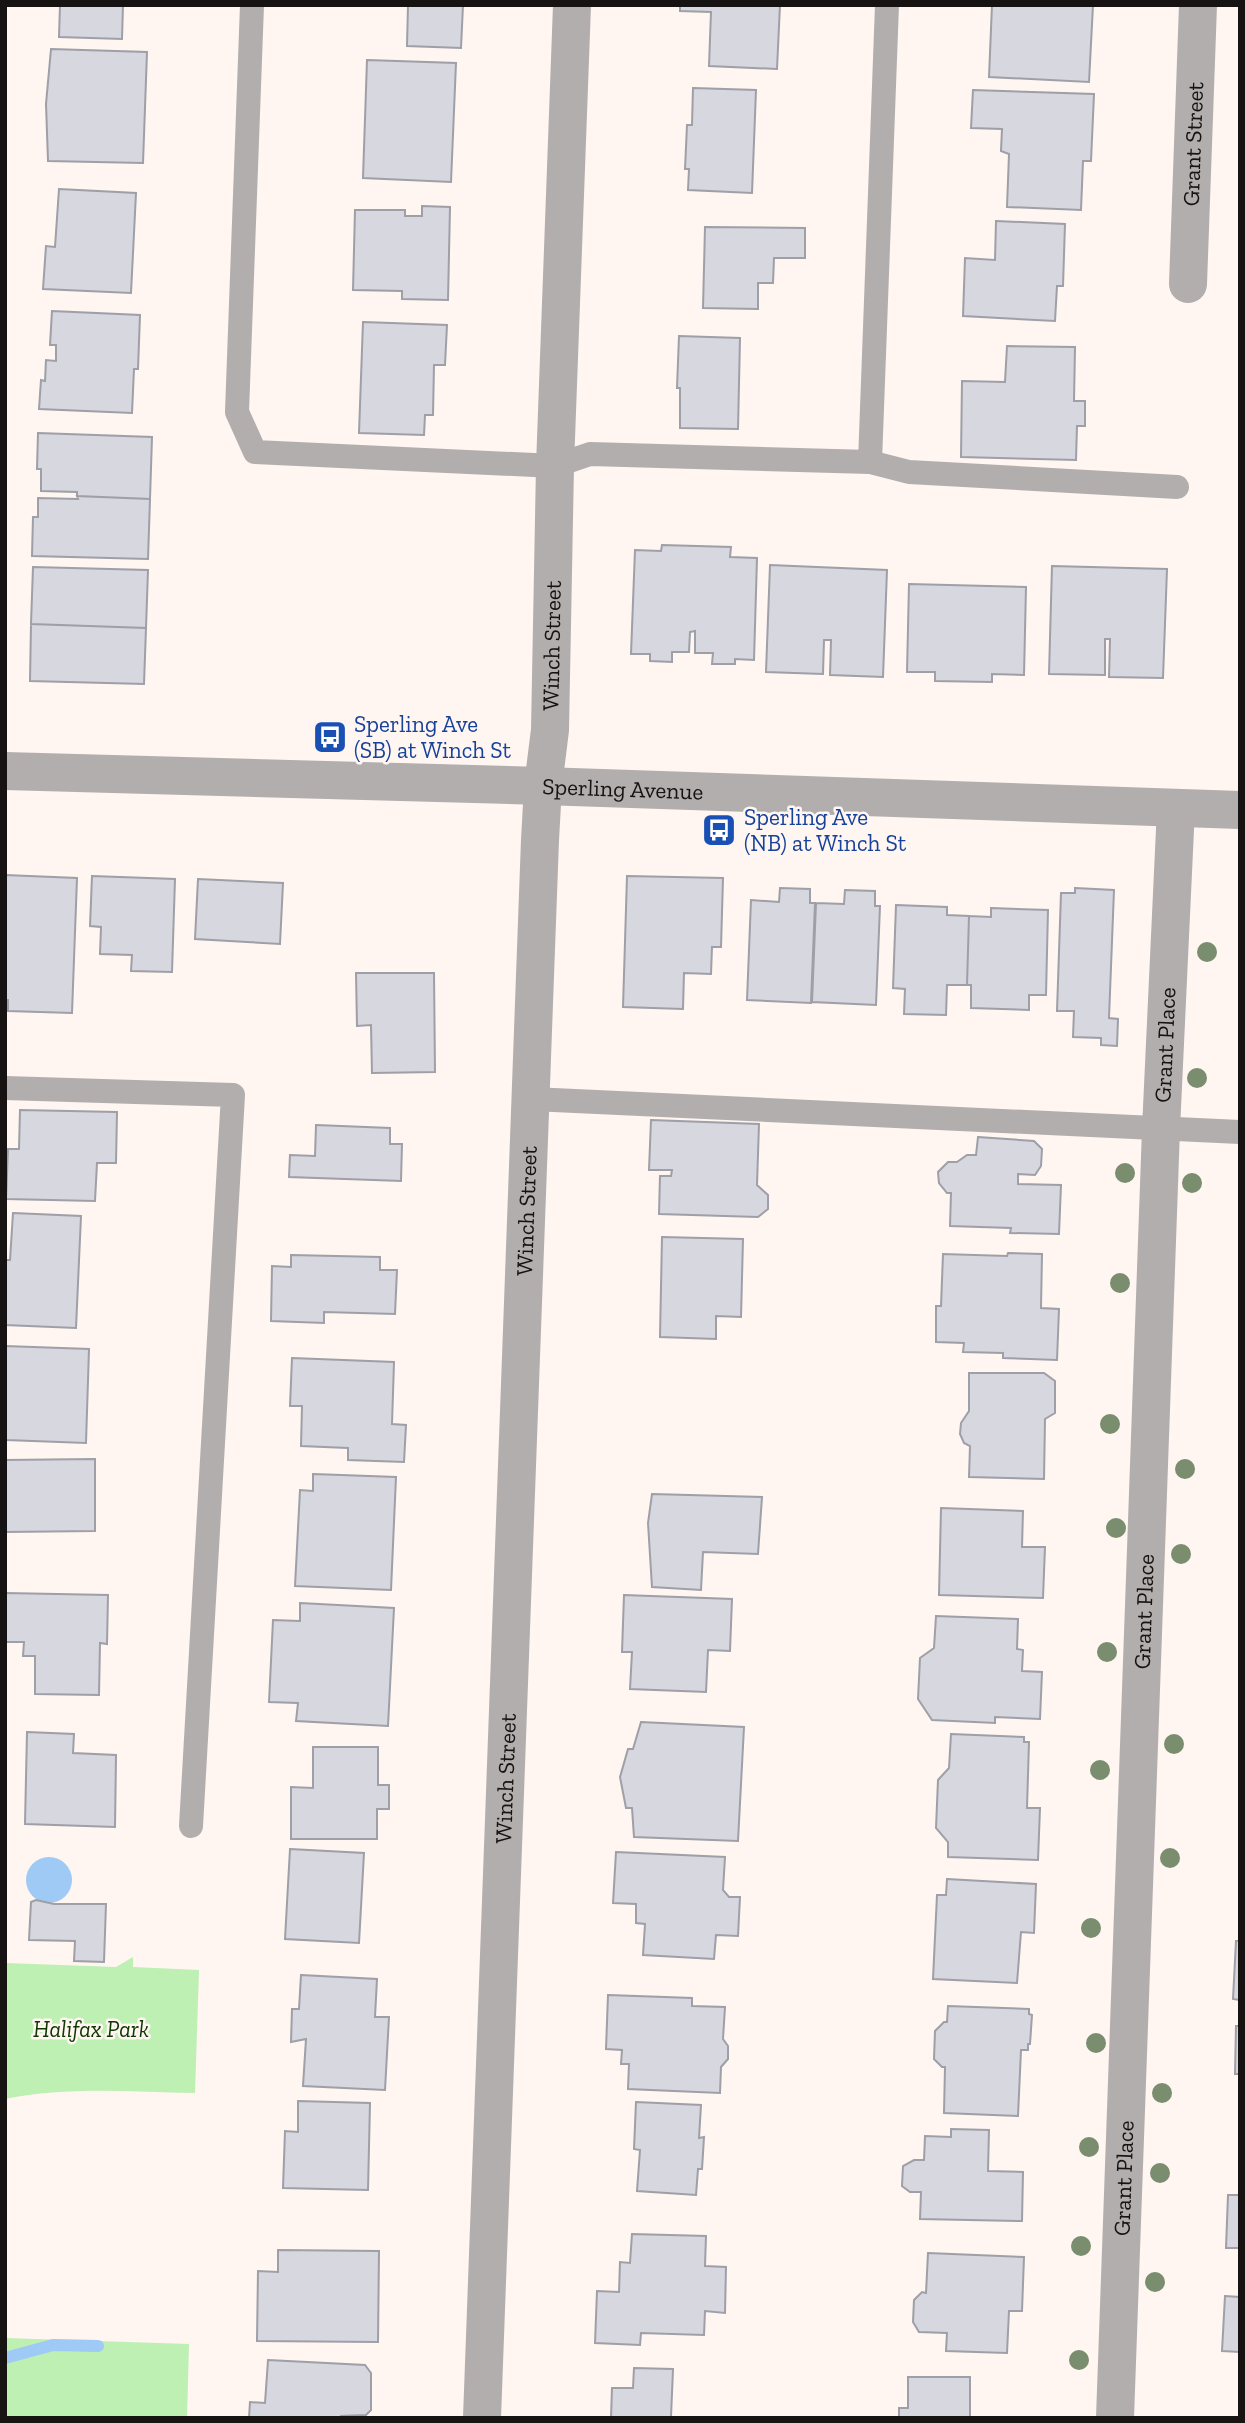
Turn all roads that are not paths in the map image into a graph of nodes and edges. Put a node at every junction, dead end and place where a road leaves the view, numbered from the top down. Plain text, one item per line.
1 (252, 5) edge
2 (572, 5) edge
3 (887, 5) edge
4 (1198, 5) edge
5 (1188, 284) dead end
6 (870, 462) junction
7 (555, 466) junction
8 (1177, 487) dead end
9 (5, 771) edge
10 (543, 786) junction
11 (1176, 808) junction
12 (1240, 810) edge
13 (5, 1088) edge
14 (532, 1099) junction
15 (1161, 1129) junction
16 (1240, 1132) edge
17 (191, 1826) dead end
18 (482, 2418) edge
19 (1115, 2418) edge

1 - 7 lane
2 - 7 street, Winch Street
3 - 6 lane
4 - 5 street, Grant Street
6 - 7 lane
6 - 8 lane
7 - 10 street, Winch Street
9 - 10 street, Sperling Avenue
10 - 11 street, Sperling Avenue
10 - 14 street, Winch Street
11 - 12 street, Sperling Avenue
11 - 15 street, Grant Place
13 - 17 lane
14 - 15 lane
14 - 18 street, Winch Street
15 - 16 lane
15 - 19 street, Grant Place

